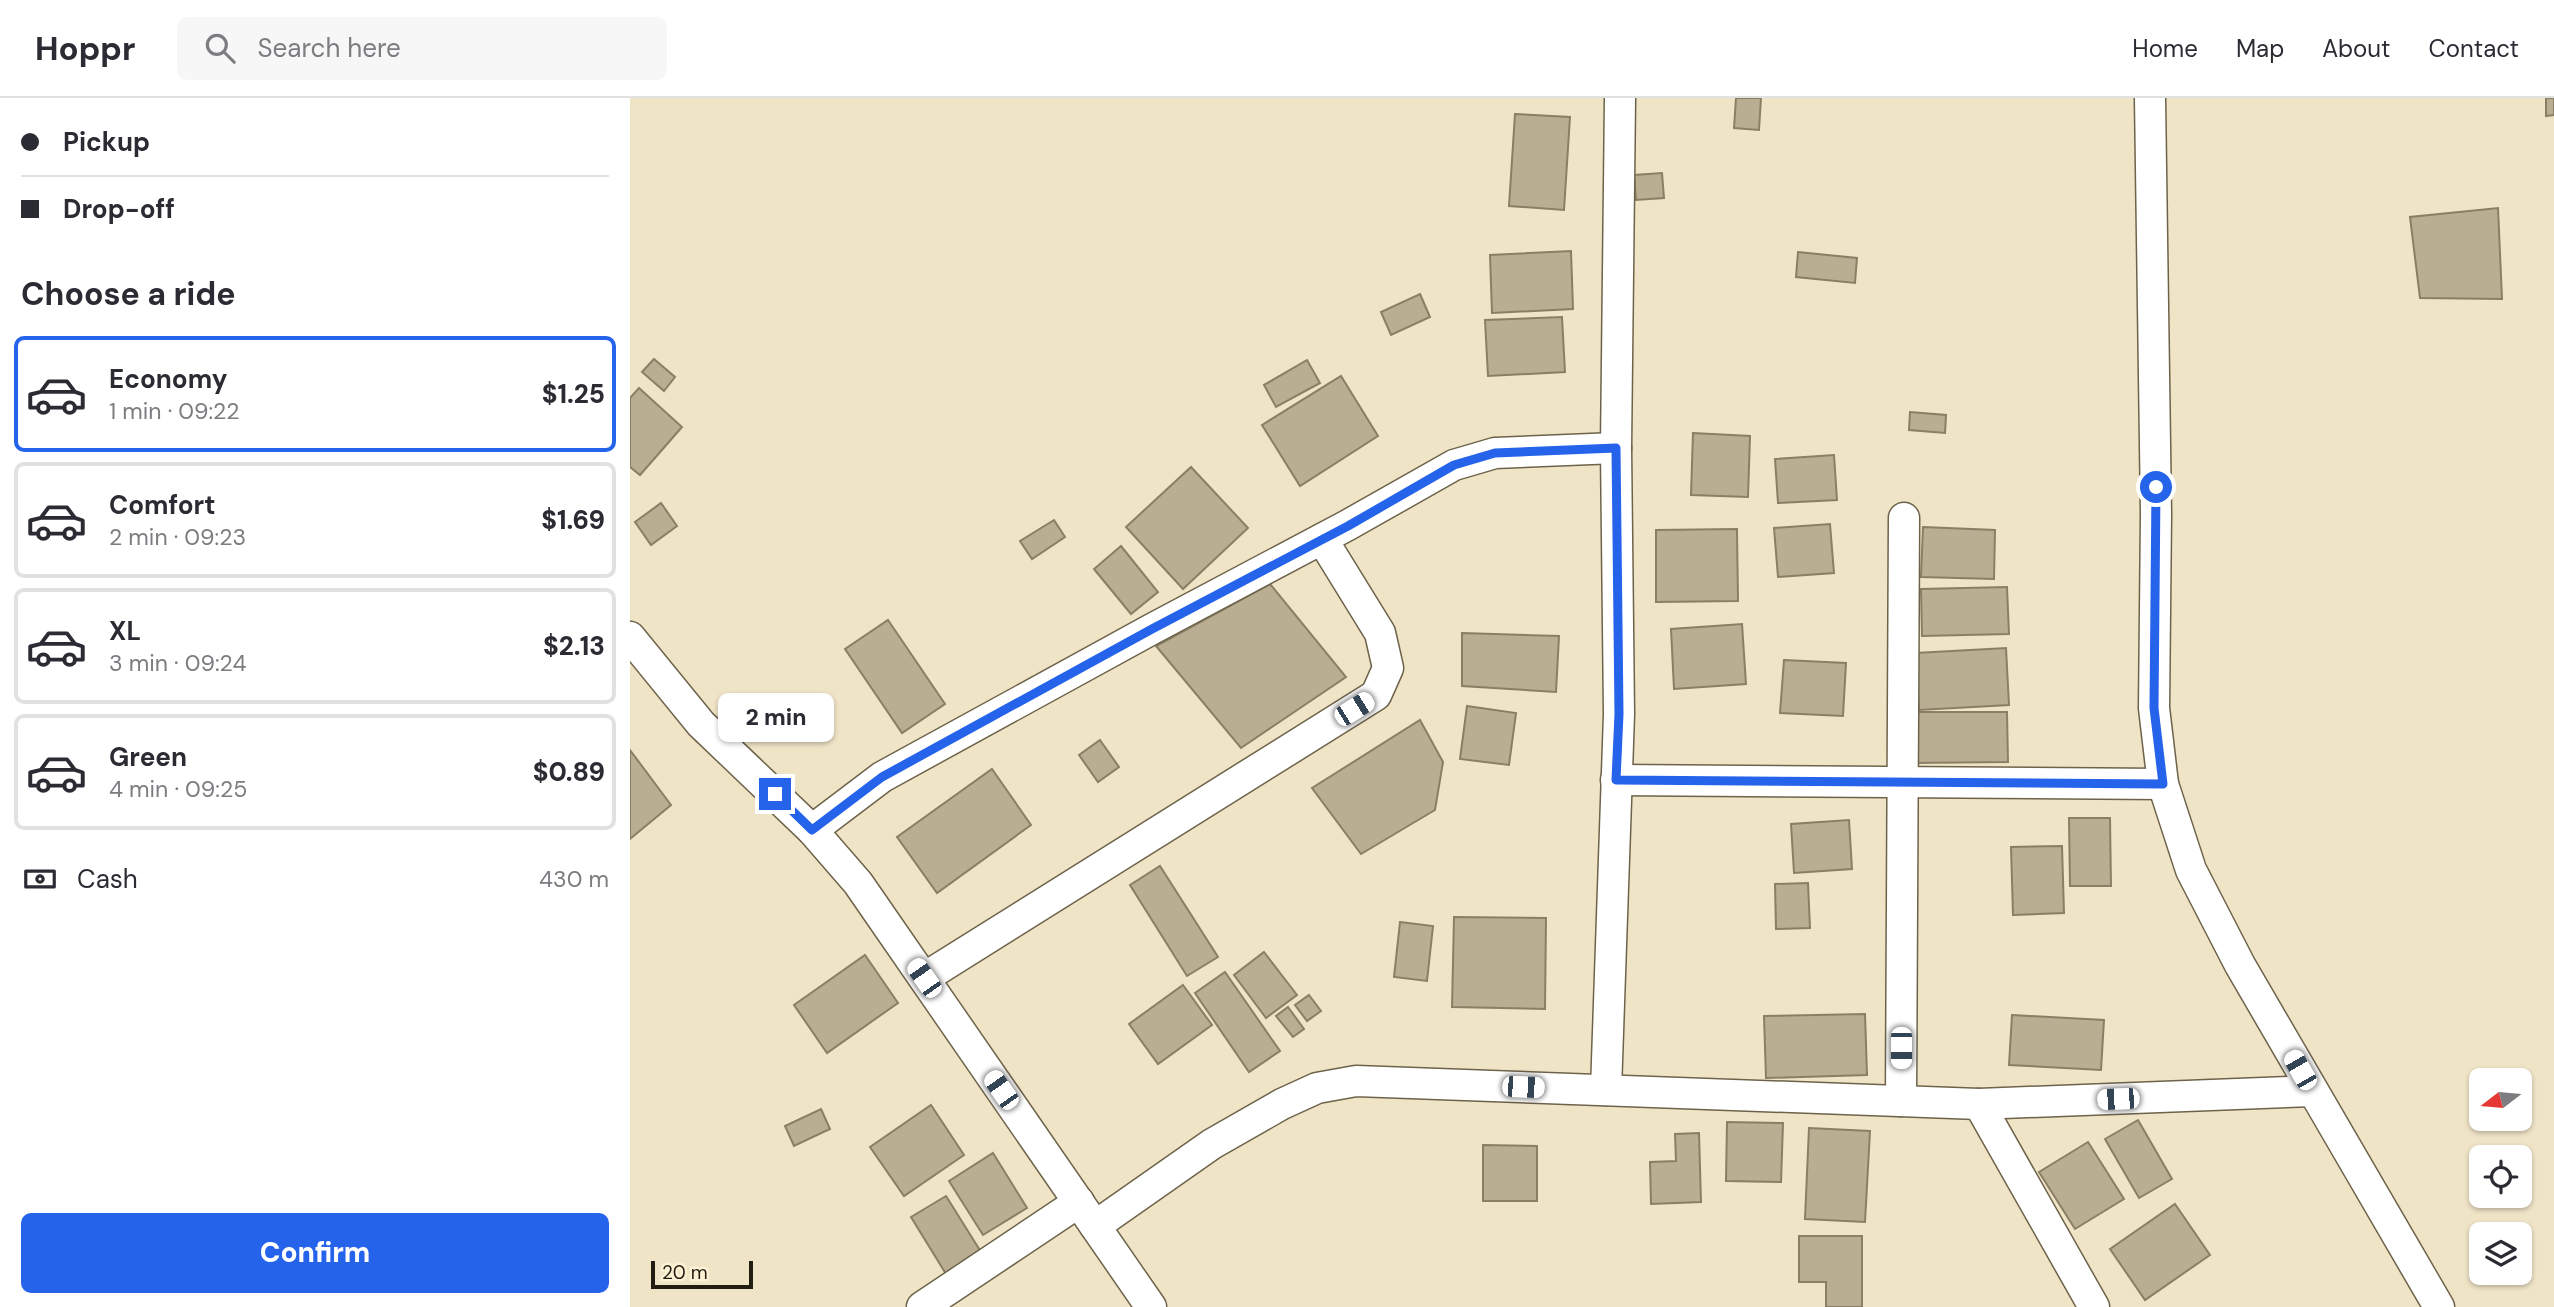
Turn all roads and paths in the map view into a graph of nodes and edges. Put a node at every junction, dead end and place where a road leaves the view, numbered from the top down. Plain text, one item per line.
1 (1620, 98) edge
2 (2150, 98) edge
3 (1616, 448) junction
4 (1905, 518) dead end
5 (1322, 539) junction
6 (630, 637) edge
7 (1616, 780) junction
8 (1902, 782) junction
9 (2163, 784) junction
10 (812, 830) junction
11 (924, 978) junction
12 (1606, 1090) junction
13 (2312, 1091) junction
14 (1901, 1101) junction
15 (1979, 1104) junction
16 (1087, 1214) junction
17 (922, 1307) edge
18 (1151, 1307) edge
19 (2094, 1307) edge
20 (2439, 1307) edge

1 - 3 street
2 - 9 street
3 - 5 street
3 - 7 street
4 - 8 street
5 - 10 street
5 - 11 street
6 - 10 street
7 - 8 street
7 - 12 street
8 - 9 street
8 - 14 street
9 - 13 street
10 - 11 street
11 - 16 street
12 - 14 street
12 - 16 street
13 - 15 street
13 - 20 street
14 - 15 street
15 - 19 street
16 - 17 street
16 - 18 street

